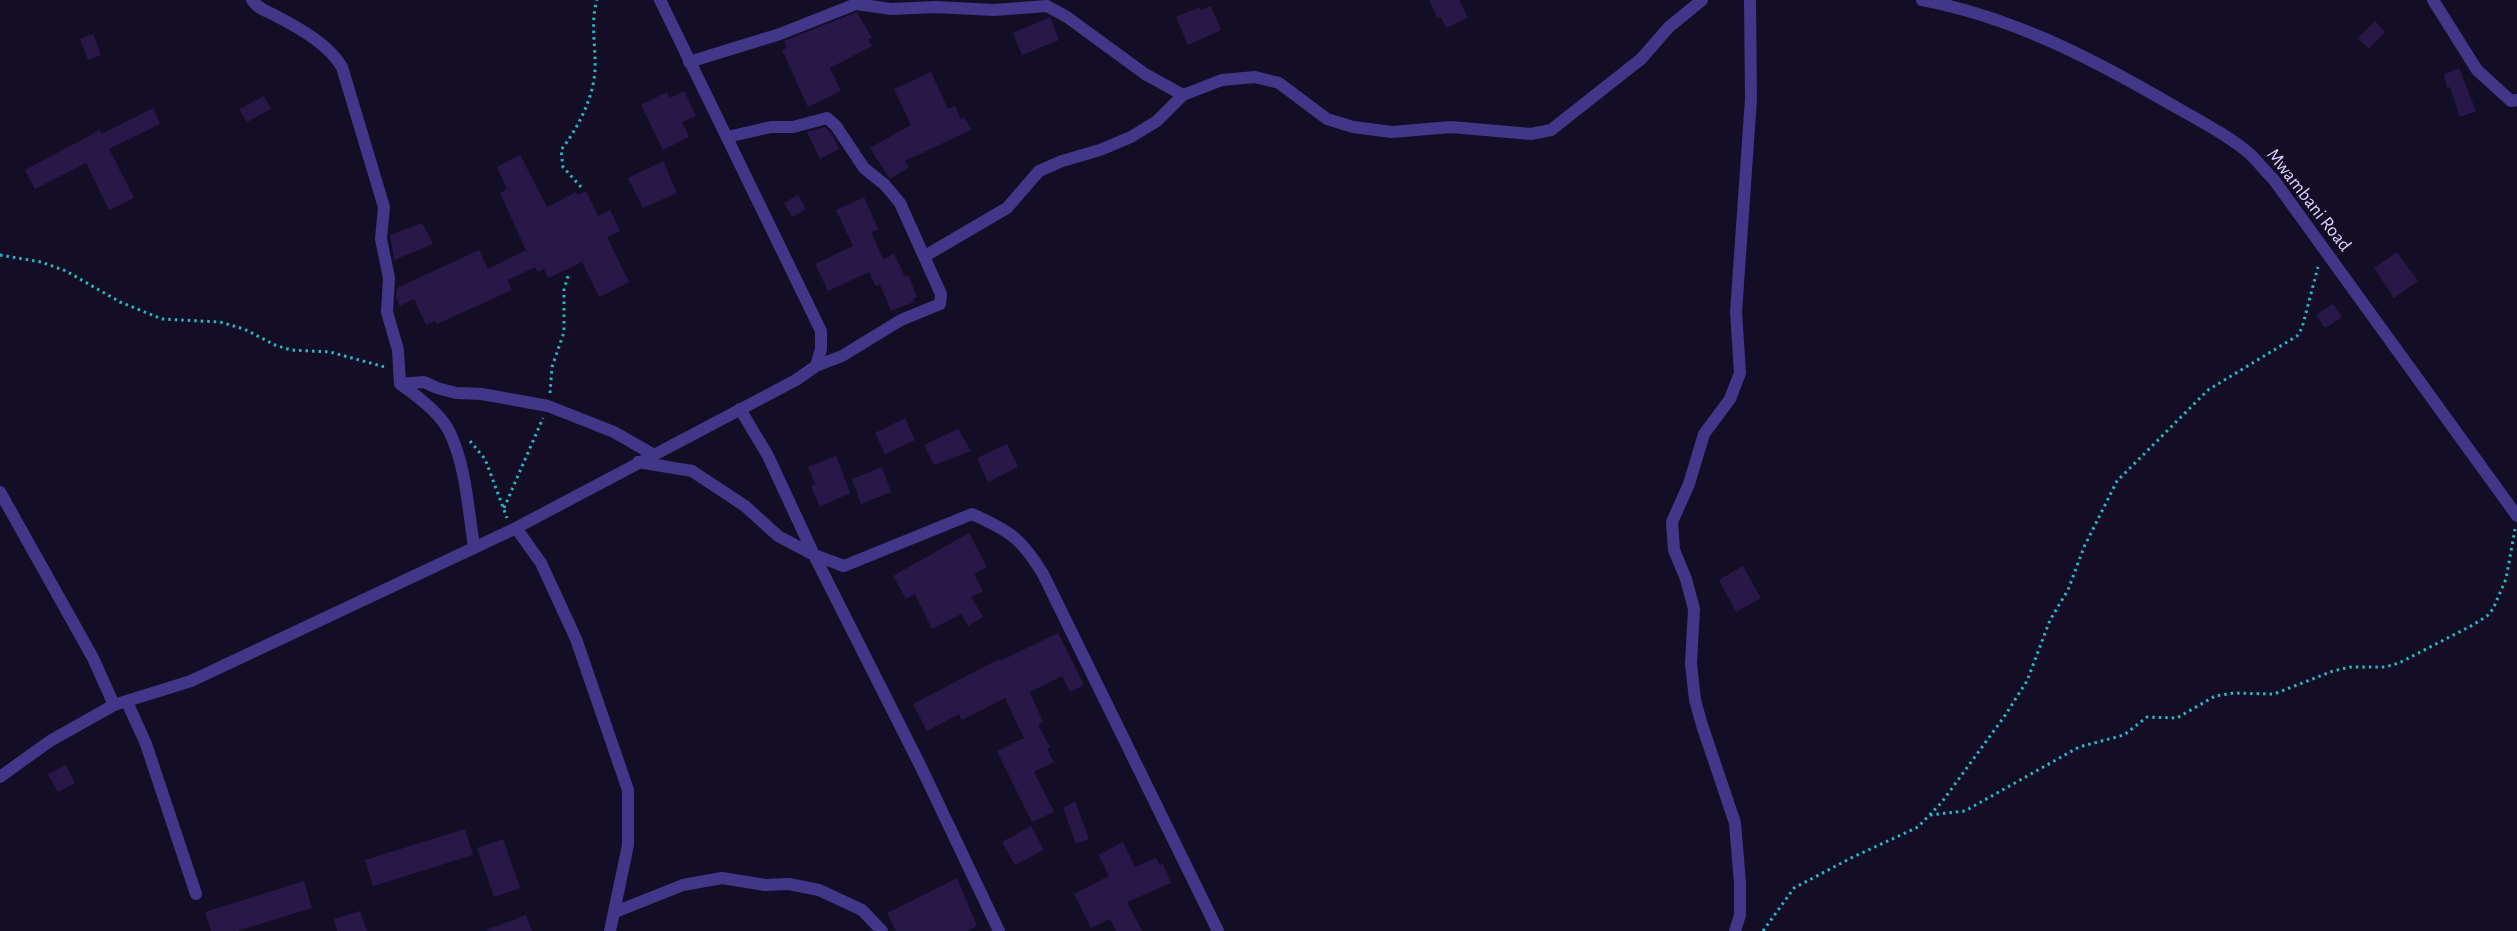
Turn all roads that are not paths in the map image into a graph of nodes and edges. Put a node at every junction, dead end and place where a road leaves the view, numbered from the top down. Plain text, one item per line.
1 (252, 0) edge
2 (660, 0) edge
3 (1702, 0) edge
4 (1750, 0) edge
5 (1922, 0) edge
6 (2433, 0) edge
7 (689, 62) junction
8 (1184, 95) junction
9 (2517, 100) edge
10 (727, 137) junction
11 (925, 256) junction
12 (816, 366) junction
13 (400, 384) junction
14 (740, 409) junction
15 (654, 455) junction
16 (638, 462) junction
17 (0, 492) edge
18 (2517, 515) edge
19 (514, 529) junction
20 (474, 546) junction
21 (814, 554) junction
22 (127, 702) junction
23 (114, 705) junction
24 (0, 777) edge
25 (196, 894) dead end
26 (615, 912) junction
27 (610, 931) edge
28 (882, 931) edge
29 (999, 931) edge
30 (1218, 931) edge
31 (1735, 931) edge

1 - 13 street
2 - 7 street
3 - 8 street
4 - 31 street
5 - 18 street, Mwambani Road
6 - 9 street
7 - 8 street
7 - 10 street
8 - 11 street
10 - 11 street
10 - 12 street
11 - 12 street
12 - 14 street
13 - 15 street
13 - 20 street
14 - 15 street
14 - 21 street
15 - 16 street
16 - 19 street
16 - 21 street
17 - 23 street
19 - 20 street
19 - 26 street
20 - 22 street
21 - 29 street
21 - 30 street
22 - 23 street
22 - 25 street
23 - 24 street
26 - 27 street
26 - 28 street

